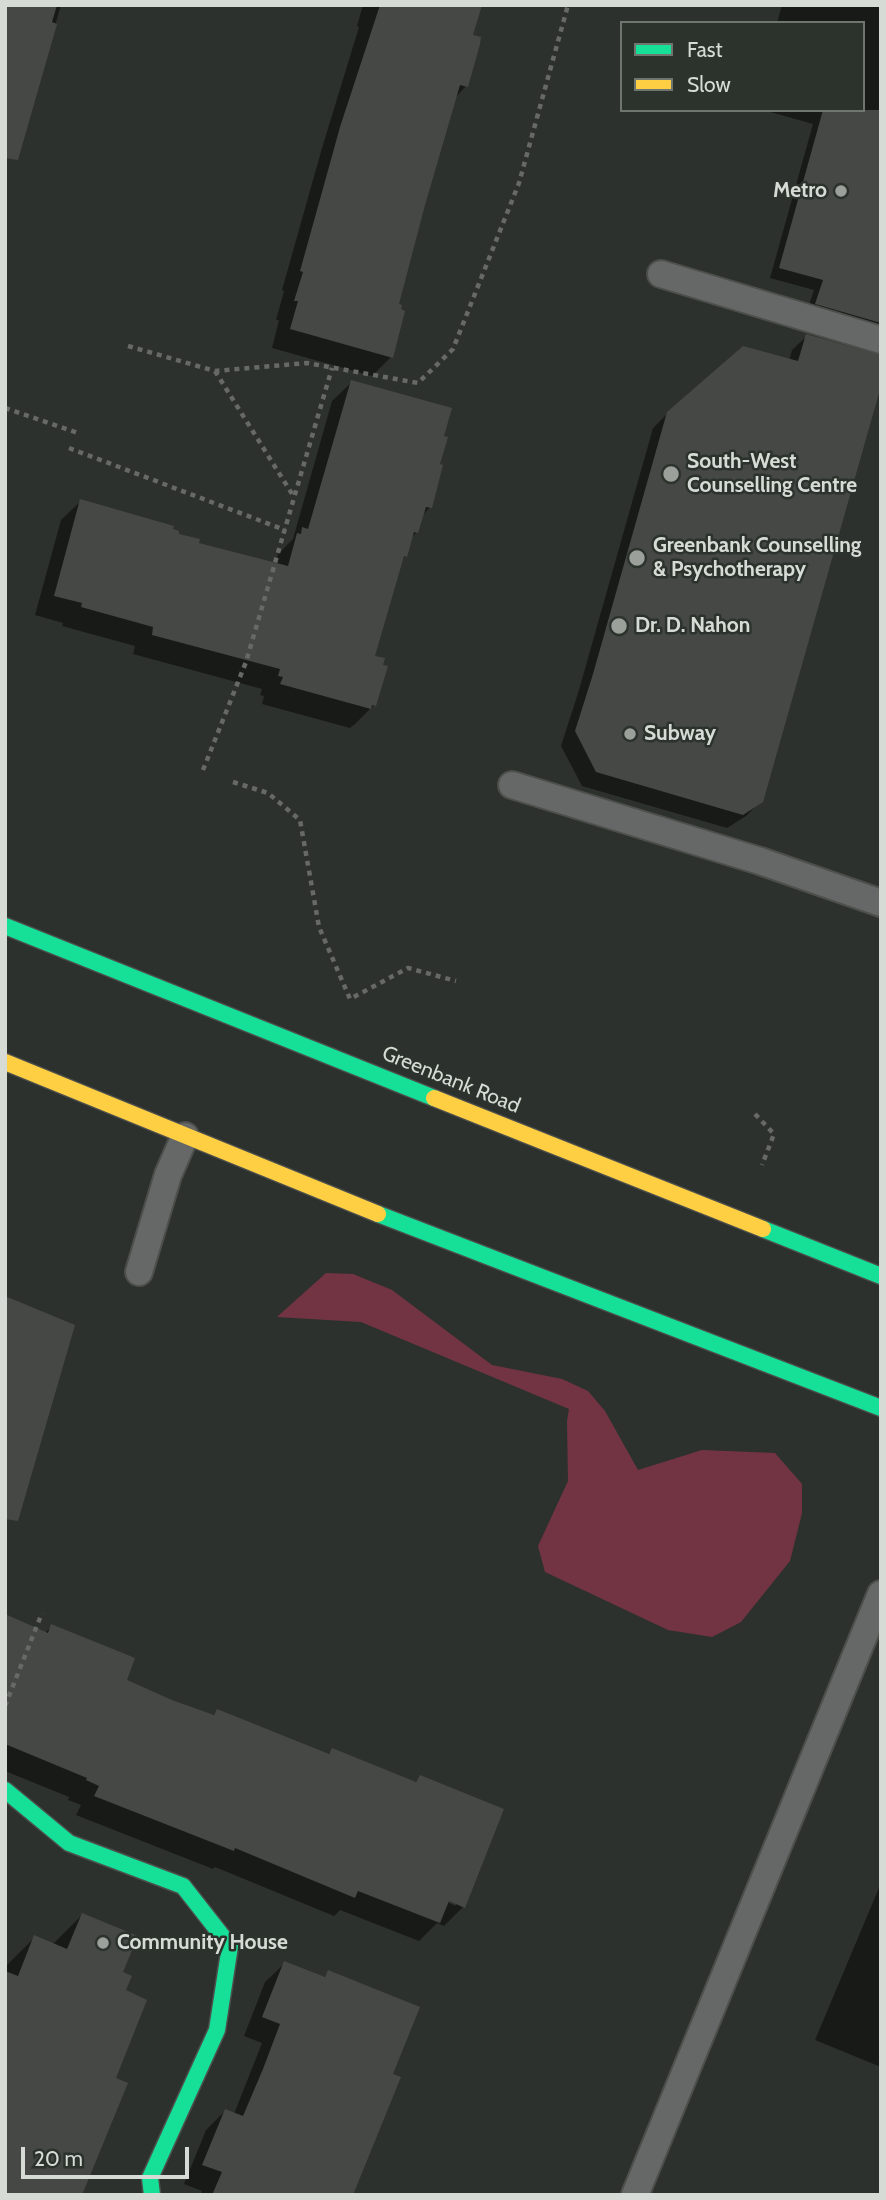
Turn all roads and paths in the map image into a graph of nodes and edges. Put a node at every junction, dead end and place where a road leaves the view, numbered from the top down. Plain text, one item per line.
1 (568, 5) edge
2 (661, 274) dead end
3 (881, 340) edge
4 (128, 346) dead end
5 (332, 368) junction
6 (215, 371) junction
7 (5, 408) edge
8 (78, 433) dead end
9 (69, 448) dead end
10 (294, 498) junction
11 (285, 530) junction
12 (203, 770) dead end
13 (233, 782) dead end
14 (512, 785) dead end
15 (881, 903) edge
16 (5, 926) edge
17 (456, 981) dead end
18 (5, 1062) edge
19 (755, 1114) dead end
20 (185, 1136) junction
21 (762, 1166) dead end
22 (139, 1272) dead end
23 (881, 1276) edge
24 (881, 1408) edge
25 (881, 1594) edge
26 (42, 1613) dead end
27 (5, 1706) edge
28 (5, 1790) edge
29 (152, 2195) edge
30 (635, 2195) edge

1 - 5 path
2 - 3 lane
4 - 6 path
5 - 6 path
5 - 10 path
6 - 10 path
7 - 8 path
9 - 11 path
10 - 11 path
11 - 12 path
13 - 17 path
14 - 15 lane
16 - 23 main road, Greenbank Road
18 - 20 main road
19 - 21 path
20 - 22 lane
20 - 24 main road
25 - 30 lane
26 - 27 path
28 - 29 main road

